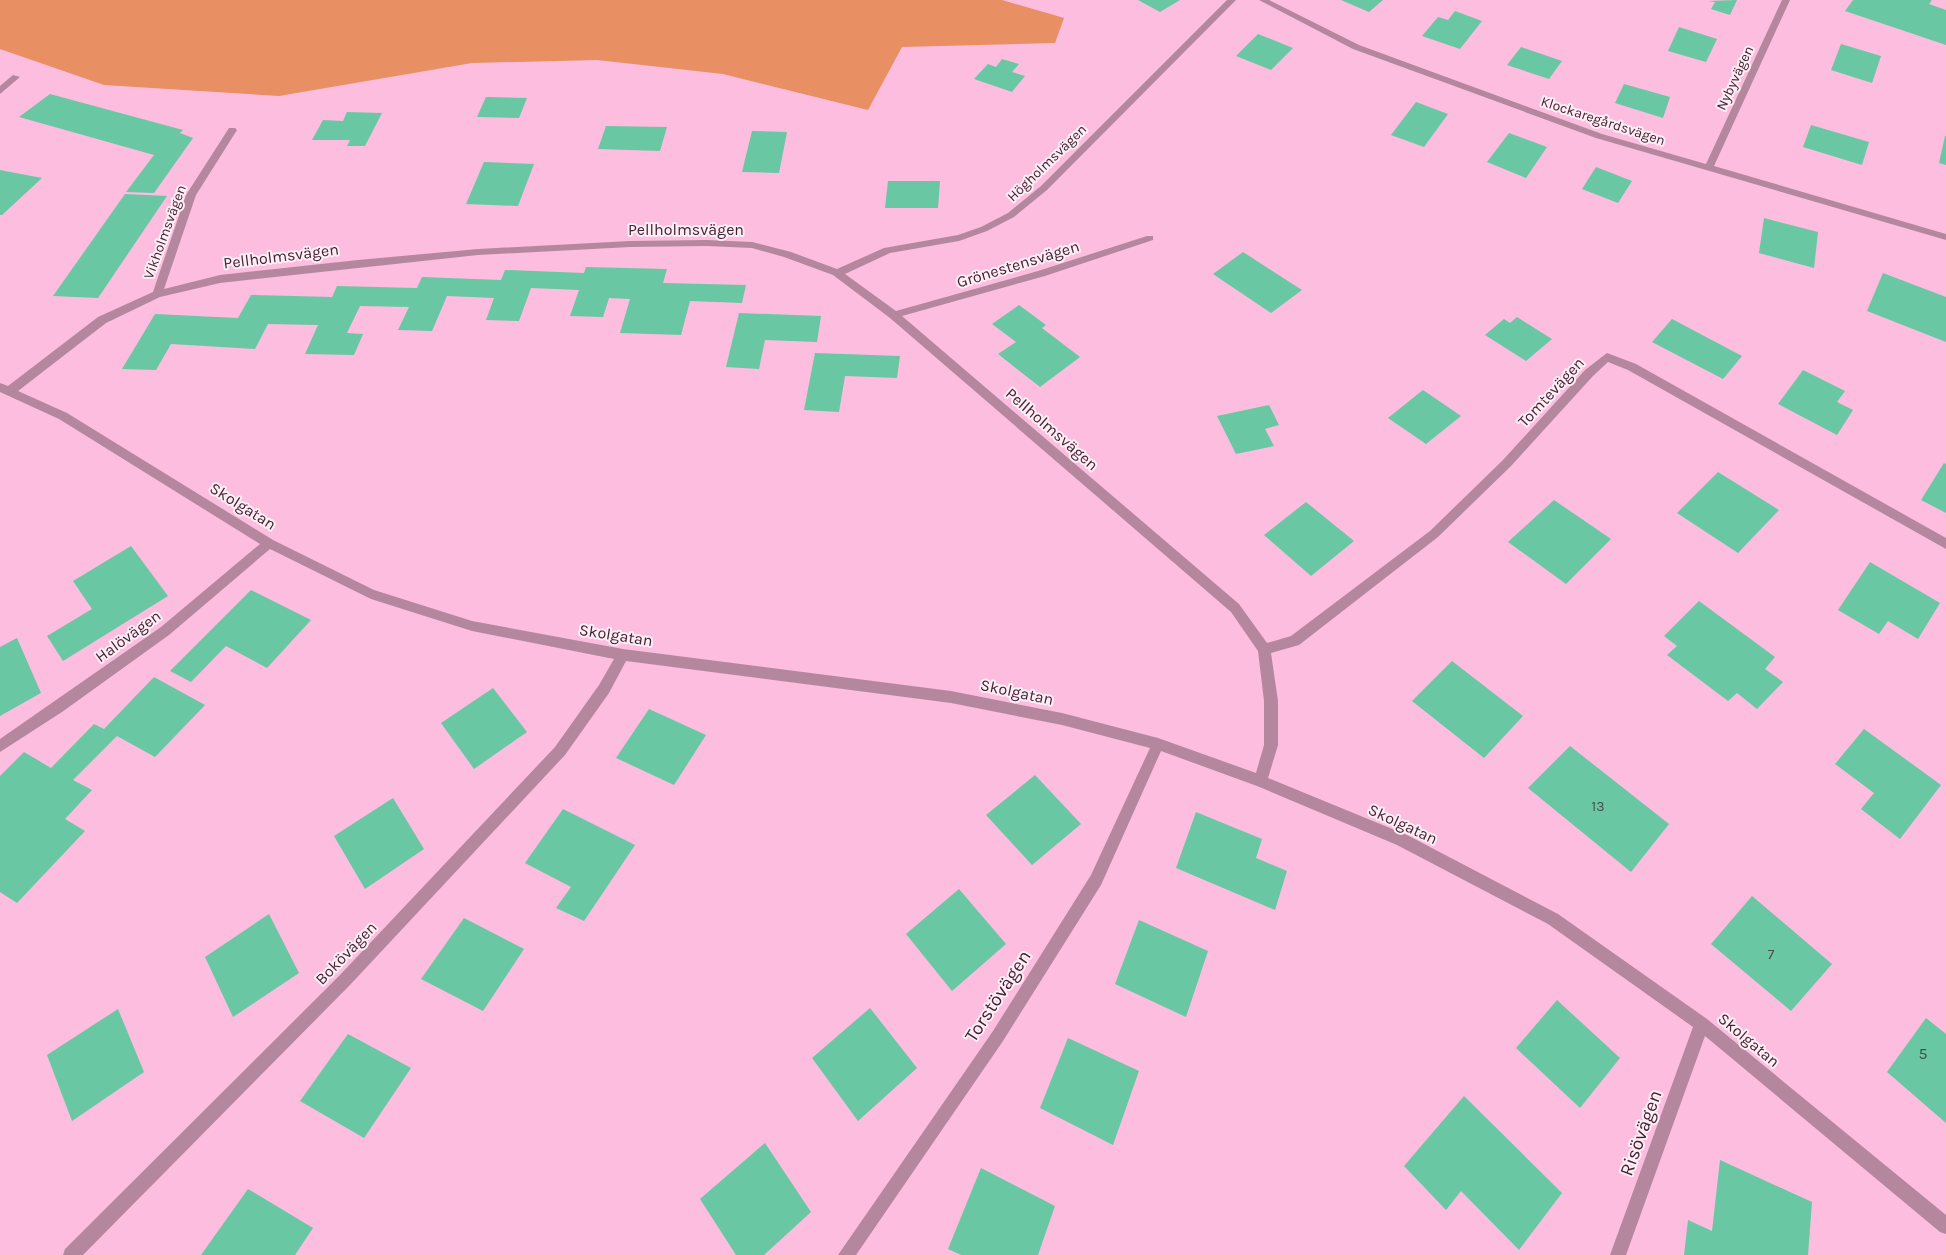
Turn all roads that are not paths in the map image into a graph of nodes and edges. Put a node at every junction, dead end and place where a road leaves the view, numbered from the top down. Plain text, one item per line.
1 (1232, 0) edge
2 (1263, 0) edge
3 (1786, 0) edge
4 (16, 77) dead end
5 (0, 91) edge
6 (232, 130) dead end
7 (1709, 167) junction
8 (1946, 237) edge
9 (1150, 238) dead end
10 (837, 273) junction
11 (157, 294) junction
12 (894, 315) junction
13 (5, 389) edge
14 (269, 543) junction
15 (1946, 544) edge
16 (1264, 649) junction
17 (623, 655) junction
18 (1158, 744) junction
19 (0, 746) edge
20 (1260, 781) junction
21 (1702, 1024) junction
22 (1946, 1226) edge
23 (71, 1255) edge
24 (846, 1255) edge
25 (1618, 1255) edge

1 - 10 street, Högholmsvägen
2 - 7 street, Klockaregårdsvägen
3 - 7 street, Nybyvägen
4 - 5 street
6 - 11 street, Vikholmsvägen
7 - 8 street, Klockaregårdsvägen
9 - 12 street, Grönestensvägen
10 - 11 street, Pellholmsvägen
10 - 12 street, Pellholmsvägen
11 - 13 street, Pellholmsvägen
12 - 16 street, Pellholmsvägen
13 - 14 street, Skolgatan
14 - 17 street, Skolgatan
14 - 19 street, Halövägen
15 - 16 street, Tomtevägen
16 - 20 street, Pellholmsvägen
17 - 18 street, Skolgatan
17 - 23 street, Bokövägen
18 - 20 street, Skolgatan
18 - 24 street, Torstövägen
20 - 21 street, Skolgatan
21 - 22 street, Skolgatan
21 - 25 street, Risövägen

